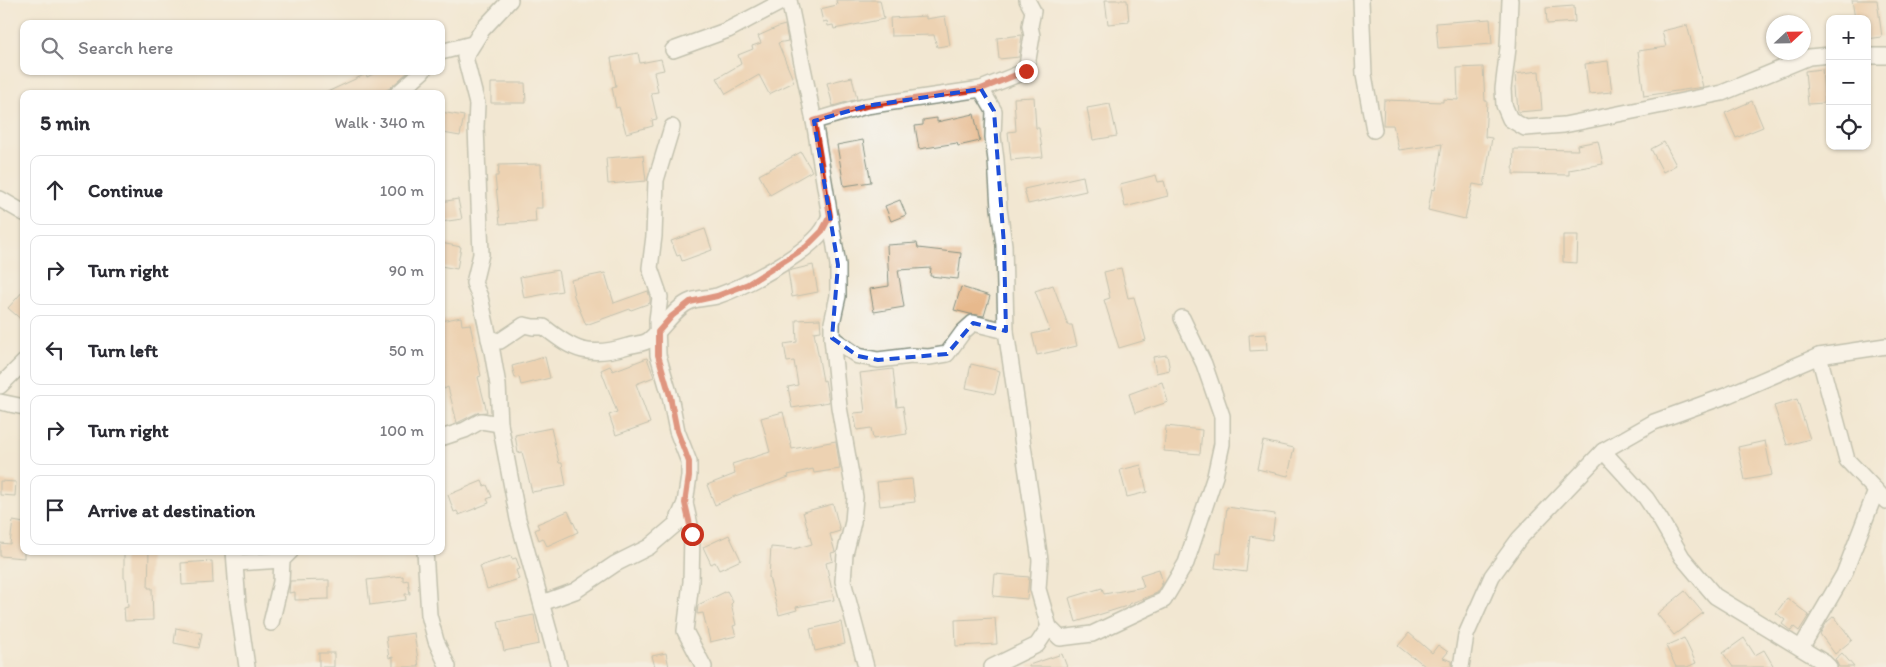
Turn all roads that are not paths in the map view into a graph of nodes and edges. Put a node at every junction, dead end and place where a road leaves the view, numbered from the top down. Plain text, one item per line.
1 (510, 0) edge
2 (785, 0) edge
3 (789, 0) edge
4 (1027, 0) edge
5 (1361, 0) edge
6 (1510, 0) edge
7 (472, 44) junction
8 (673, 50) dead end
9 (445, 51) edge
10 (1826, 55) edge
11 (1871, 56) edge
12 (1886, 56) edge
13 (418, 75) edge
14 (981, 89) junction
15 (402, 90) edge
16 (814, 121) junction
17 (672, 127) dead end
18 (1374, 130) dead end
19 (0, 198) edge
20 (20, 210) edge
21 (830, 216) junction
22 (1182, 318) dead end
23 (1006, 331) junction
24 (658, 332) junction
25 (832, 338) junction
26 (489, 340) junction
27 (1886, 346) edge
28 (1819, 356) junction
29 (20, 366) edge
30 (0, 386) edge
31 (0, 402) edge
32 (20, 406) edge
33 (500, 424) junction
34 (445, 437) edge
35 (1603, 450) junction
36 (1881, 496) edge
37 (685, 503) junction
38 (425, 555) edge
39 (287, 556) edge
40 (235, 557) edge
41 (542, 603) junction
42 (270, 623) dead end
43 (1049, 627) junction
44 (1801, 648) junction
45 (247, 667) edge
46 (448, 667) edge
47 (559, 667) edge
48 (704, 667) edge
49 (866, 667) edge
50 (992, 667) edge
51 (1461, 667) edge
52 (1830, 667) edge

1 - 7 street
2 - 8 street
3 - 16 street
4 - 14 street
5 - 18 street
6 - 10 street
7 - 9 street
7 - 26 street
11 - 12 street
13 - 15 street
14 - 16 street
14 - 23 street
16 - 21 street
17 - 24 street
19 - 20 street
21 - 24 street
21 - 25 street
22 - 43 street
23 - 25 street
23 - 43 street
24 - 26 street
24 - 37 street
25 - 49 street
26 - 33 street
27 - 28 street
28 - 35 street
28 - 36 street
29 - 30 street
31 - 32 street
33 - 34 street
33 - 41 street
35 - 44 street
35 - 51 street
36 - 44 street
37 - 41 street
37 - 48 street
38 - 46 street
39 - 40 street
39 - 42 street
40 - 45 street
41 - 47 street
43 - 50 street
44 - 52 street

